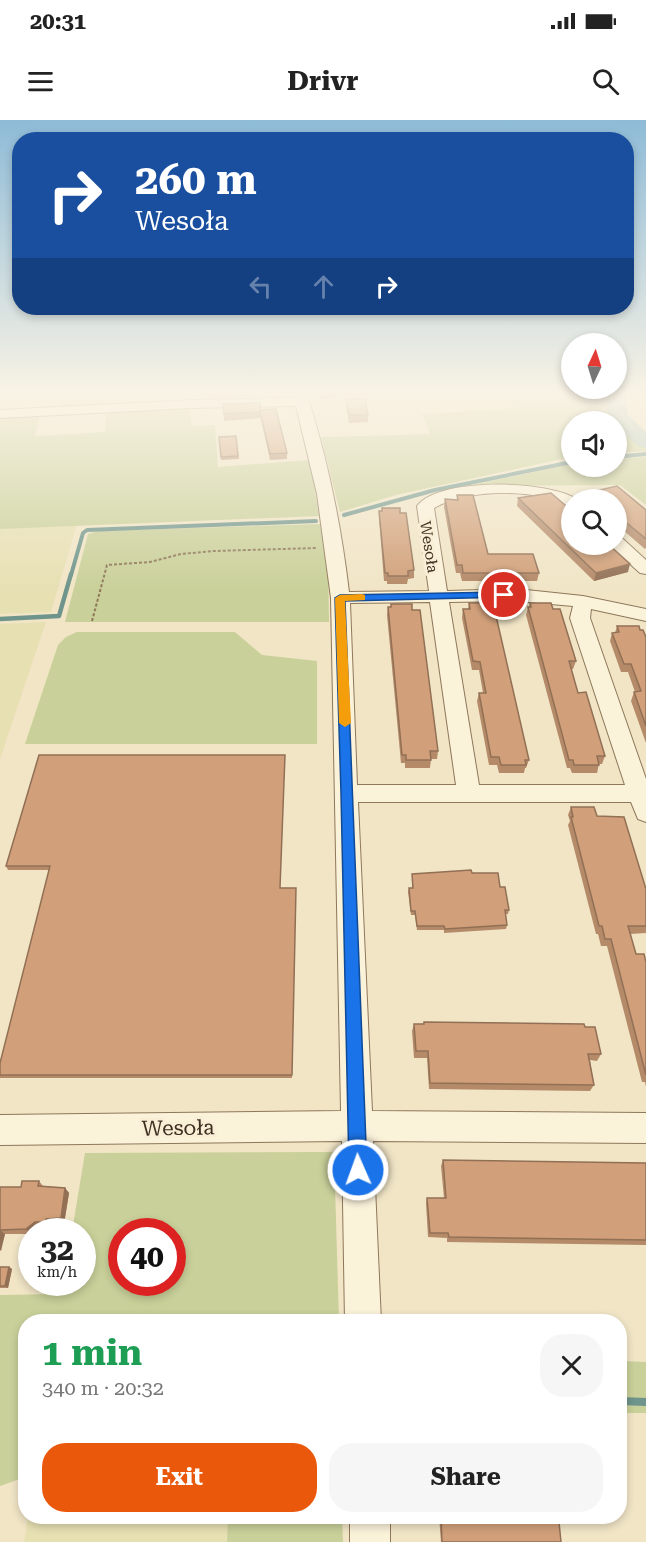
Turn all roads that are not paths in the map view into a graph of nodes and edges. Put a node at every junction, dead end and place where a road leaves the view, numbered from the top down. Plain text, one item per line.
1 (319, 458) edge
2 (561, 496) edge
3 (627, 552) edge
4 (646, 569) edge
5 (437, 596) junction
6 (340, 598) junction
7 (583, 602) junction
8 (644, 609) edge
9 (348, 793) junction
10 (469, 794) junction
11 (644, 800) edge
12 (357, 1126) junction
13 (646, 1128) edge
14 (0, 1130) edge
15 (363, 1314) edge
16 (370, 1524) edge
17 (370, 1542) edge

1 - 6 street
2 - 5 street, Wesoła
3 - 4 street
5 - 6 street, Wesoła
5 - 7 street, Wesoła
5 - 10 street, Wesoła
6 - 9 street
7 - 8 street, Wesoła
7 - 11 street
9 - 10 street
9 - 12 street
10 - 11 street
12 - 13 street, Wesoła
12 - 14 street, Wesoła
12 - 15 street
16 - 17 street

